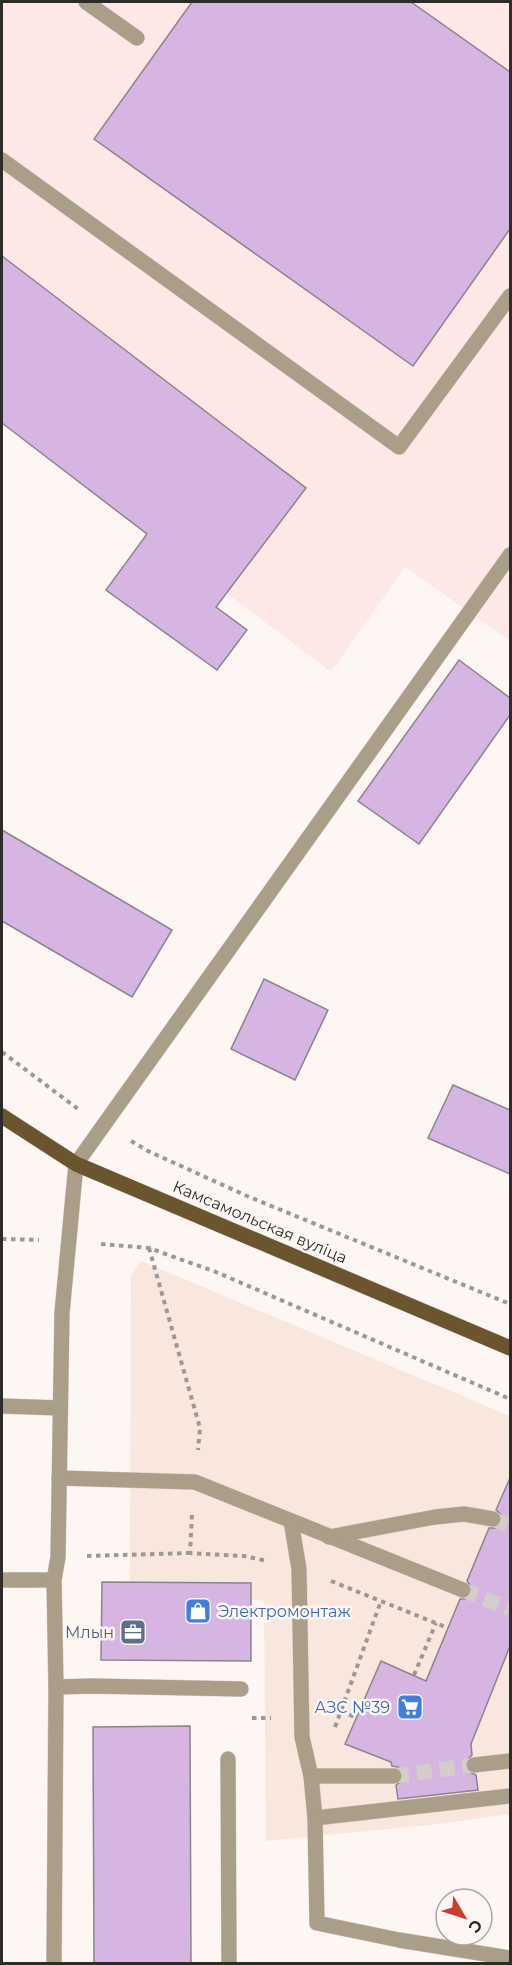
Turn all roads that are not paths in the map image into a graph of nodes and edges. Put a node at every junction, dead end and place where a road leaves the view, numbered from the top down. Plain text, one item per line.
1 (86, 2) edge
2 (137, 38) dead end
3 (2, 160) edge
4 (510, 296) edge
5 (510, 555) edge
6 (2, 1116) edge
7 (76, 1164) junction
8 (510, 1348) edge
9 (2, 1406) edge
10 (60, 1408) junction
11 (58, 1478) junction
12 (493, 1519) tunnel mouth
13 (291, 1521) junction
14 (329, 1537) junction
15 (2, 1580) edge
16 (54, 1580) junction
17 (463, 1590) tunnel mouth
18 (56, 1687) junction
19 (241, 1689) dead end
20 (228, 1759) dead end
21 (510, 1761) edge
22 (474, 1765) tunnel mouth
23 (311, 1776) junction
24 (394, 1776) tunnel mouth
25 (510, 1796) edge
26 (315, 1818) junction
27 (510, 1958) edge
28 (54, 1964) edge
29 (229, 1964) edge

1 - 2 lane
3 - 4 lane
5 - 7 lane
6 - 7 main road, Камсамольская вуліца
7 - 8 main road, Камсамольская вуліца
7 - 10 lane
9 - 10 lane
10 - 11 lane
11 - 13 lane
11 - 16 lane
12 - 14 lane
13 - 14 lane
13 - 23 lane
14 - 17 lane
15 - 16 lane
16 - 18 lane
18 - 19 lane
18 - 28 lane
20 - 29 lane
21 - 22 lane
23 - 24 lane
23 - 26 lane
25 - 26 lane
26 - 27 lane

